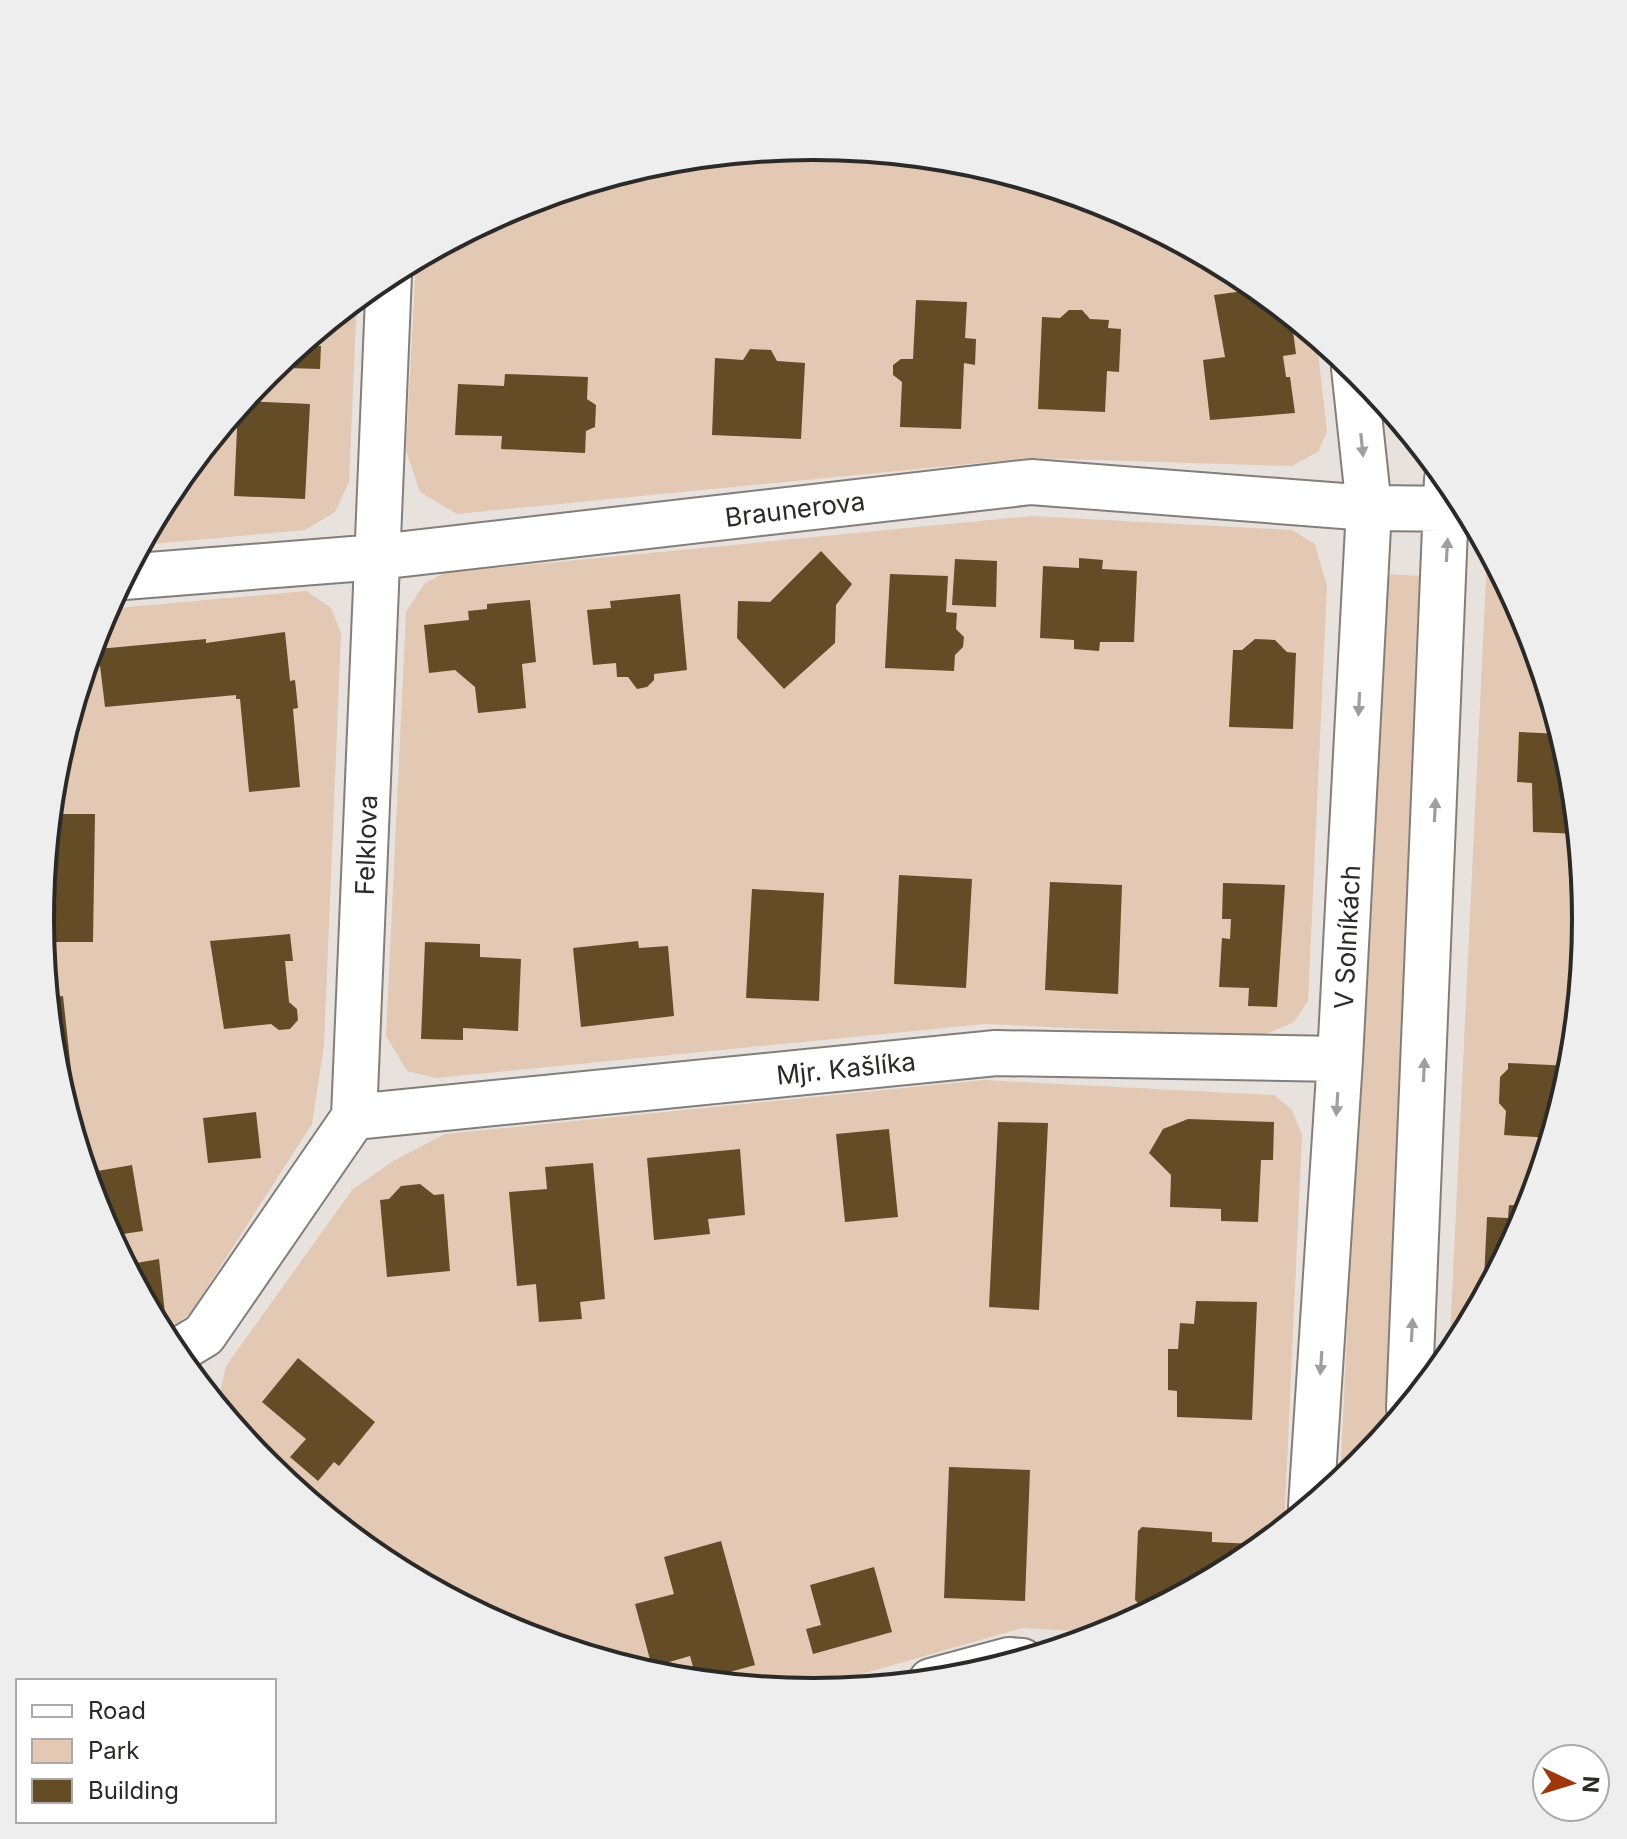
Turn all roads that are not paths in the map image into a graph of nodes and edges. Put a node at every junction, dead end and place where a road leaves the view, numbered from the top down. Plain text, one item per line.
1 (388, 291) edge
2 (1356, 388) edge
3 (1446, 500) edge
4 (1369, 508) junction
5 (1453, 512) edge
6 (378, 557) junction
7 (136, 576) edge
8 (1340, 1059) junction
9 (354, 1117) junction
10 (186, 1346) edge
11 (1410, 1389) edge
12 (1312, 1493) edge

1 - 6 street, Felklova
2 -> 4 street, V Solníkách
3 - 4 street, Braunerova
4 - 6 street, Braunerova
4 -> 8 street, V Solníkách
11 -> 5 street
6 - 7 street, Braunerova
6 - 9 street, Felklova
8 - 9 street, Mjr. Kašlíka
8 -> 12 street, V Solníkách
9 - 10 street

